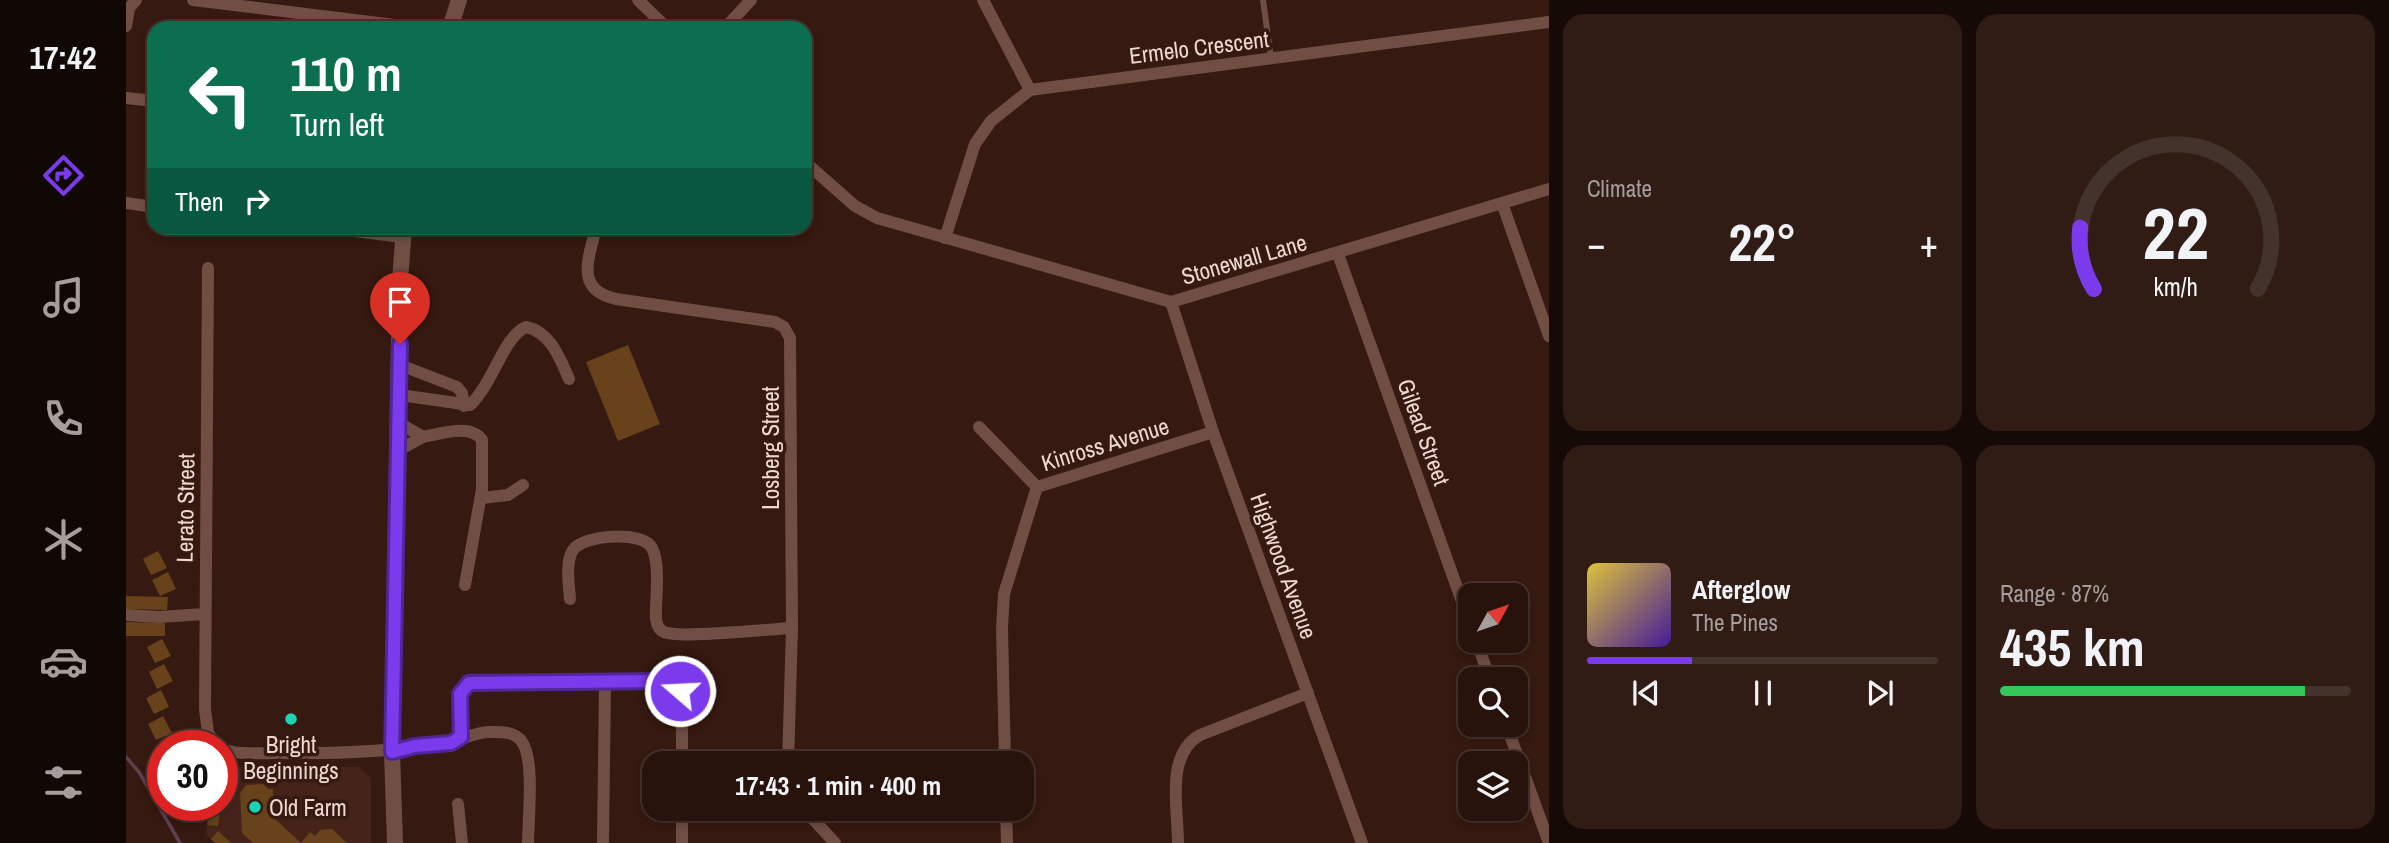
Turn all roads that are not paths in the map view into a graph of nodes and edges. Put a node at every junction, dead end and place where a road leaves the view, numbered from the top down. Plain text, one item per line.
1 (136, 0) edge
2 (193, 0) edge
3 (458, 0) edge
4 (638, 0) edge
5 (751, 0) edge
6 (983, 0) edge
7 (1263, 0) edge
8 (362, 21) edge
9 (452, 21) edge
10 (660, 21) edge
11 (732, 21) edge
12 (1549, 22) edge
13 (126, 26) edge
14 (1271, 58) junction
15 (1030, 90) junction
16 (126, 98) edge
17 (147, 100) edge
18 (812, 168) edge
19 (1549, 190) edge
20 (126, 203) edge
21 (1502, 204) junction
22 (147, 206) edge
23 (403, 235) edge
24 (594, 235) edge
25 (945, 239) junction
26 (1338, 254) junction
27 (208, 268) dead end
28 (1171, 302) junction
29 (1549, 336) edge
30 (400, 365) junction
31 (569, 379) dead end
32 (400, 395) junction
33 (464, 406) junction
34 (399, 423) junction
35 (979, 427) dead end
36 (1213, 432) junction
37 (425, 437) junction
38 (397, 451) junction
39 (523, 485) dead end
40 (1037, 487) junction
41 (481, 498) junction
42 (465, 584) dead end
43 (1458, 590) edge
44 (570, 598) dead end
45 (205, 614) junction
46 (126, 615) edge
47 (792, 628) junction
48 (605, 682) junction
49 (1308, 693) junction
50 (207, 730) edge
51 (461, 737) junction
52 (1511, 737) edge
53 (238, 751) edge
54 (682, 751) edge
55 (789, 751) edge
56 (1005, 751) edge
57 (392, 752) junction
58 (458, 804) dead end
59 (682, 821) edge
60 (815, 821) edge
61 (1006, 821) edge
62 (396, 843) edge
63 (462, 843) edge
64 (528, 843) edge
65 (603, 843) edge
66 (682, 843) edge
67 (835, 843) edge
68 (1007, 843) edge
69 (1178, 843) edge
70 (1362, 843) edge
71 (1549, 843) edge

1 - 13 street
2 - 8 street
3 - 9 street
4 - 10 street
5 - 11 street
6 - 15 street
7 - 14 lane
12 - 14 street, Ermelo Crescent
14 - 15 street, Ermelo Crescent
15 - 25 street
16 - 17 street
18 - 25 street, Stonewall Lane
19 - 21 street, Stonewall Lane
20 - 22 street
21 - 26 street, Stonewall Lane
21 - 29 street
23 - 30 street
24 - 47 street, Losberg Street
25 - 28 street, Stonewall Lane
26 - 28 street, Stonewall Lane
26 - 43 street, Gilead Street
27 - 45 street, Lerato Street
28 - 36 street, Highwood Avenue
30 - 32 street
30 - 33 street
31 - 33 street
32 - 33 street
32 - 34 street
34 - 37 street
34 - 38 street
35 - 40 street
36 - 40 street, Kinross Avenue
36 - 49 street, Highwood Avenue
37 - 38 street
37 - 41 street
38 - 57 street
39 - 41 street
40 - 56 street, Kinross Avenue
41 - 42 street
44 - 47 street
45 - 46 street
45 - 50 street, Lerato Street
47 - 55 street, Losberg Street
48 - 51 street
48 - 54 street
48 - 65 street
49 - 69 street
49 - 70 street, Highwood Avenue
51 - 57 street
51 - 64 street
52 - 71 street
53 - 57 street
57 - 62 street
58 - 63 street
59 - 66 street
60 - 67 street
61 - 68 street

